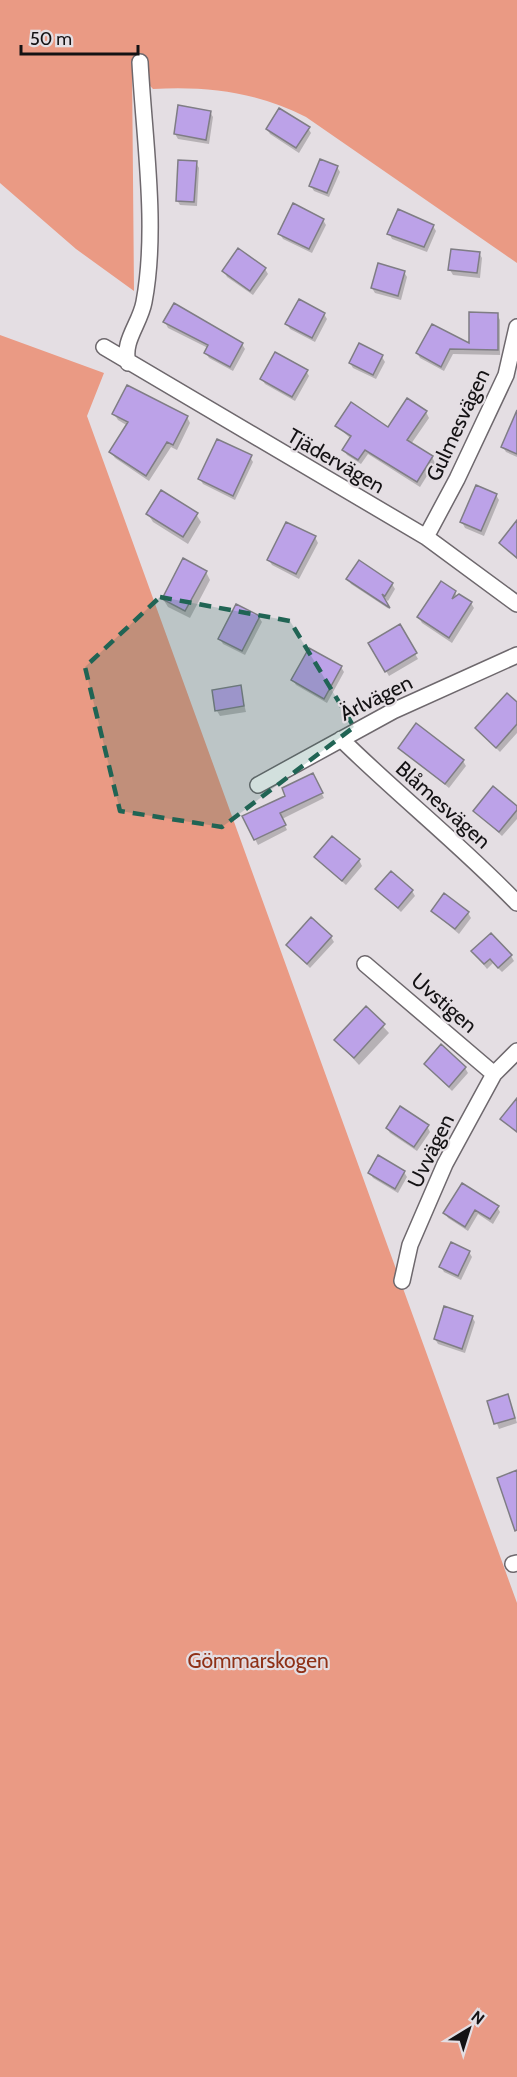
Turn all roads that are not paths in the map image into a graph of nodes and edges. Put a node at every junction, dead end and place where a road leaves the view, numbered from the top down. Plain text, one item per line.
1 (140, 62) dead end
2 (517, 327) edge
3 (104, 347) dead end
4 (128, 363) junction
5 (426, 537) junction
6 (517, 604) edge
7 (517, 655) edge
8 (340, 739) junction
9 (258, 785) dead end
10 (517, 903) edge
11 (365, 964) dead end
12 (517, 1051) edge
13 (494, 1074) junction
14 (402, 1281) dead end

1 - 4 street
2 - 5 street, Gulmesvägen
3 - 4 street, Tjädervägen
4 - 5 street, Tjädervägen
5 - 6 street, Tjädervägen
7 - 8 street, Ärlvägen
8 - 9 street, Ärlvägen
8 - 10 street, Blåmesvägen
11 - 13 street, Uvstigen
12 - 13 street, Uvvägen
13 - 14 street, Uvvägen

